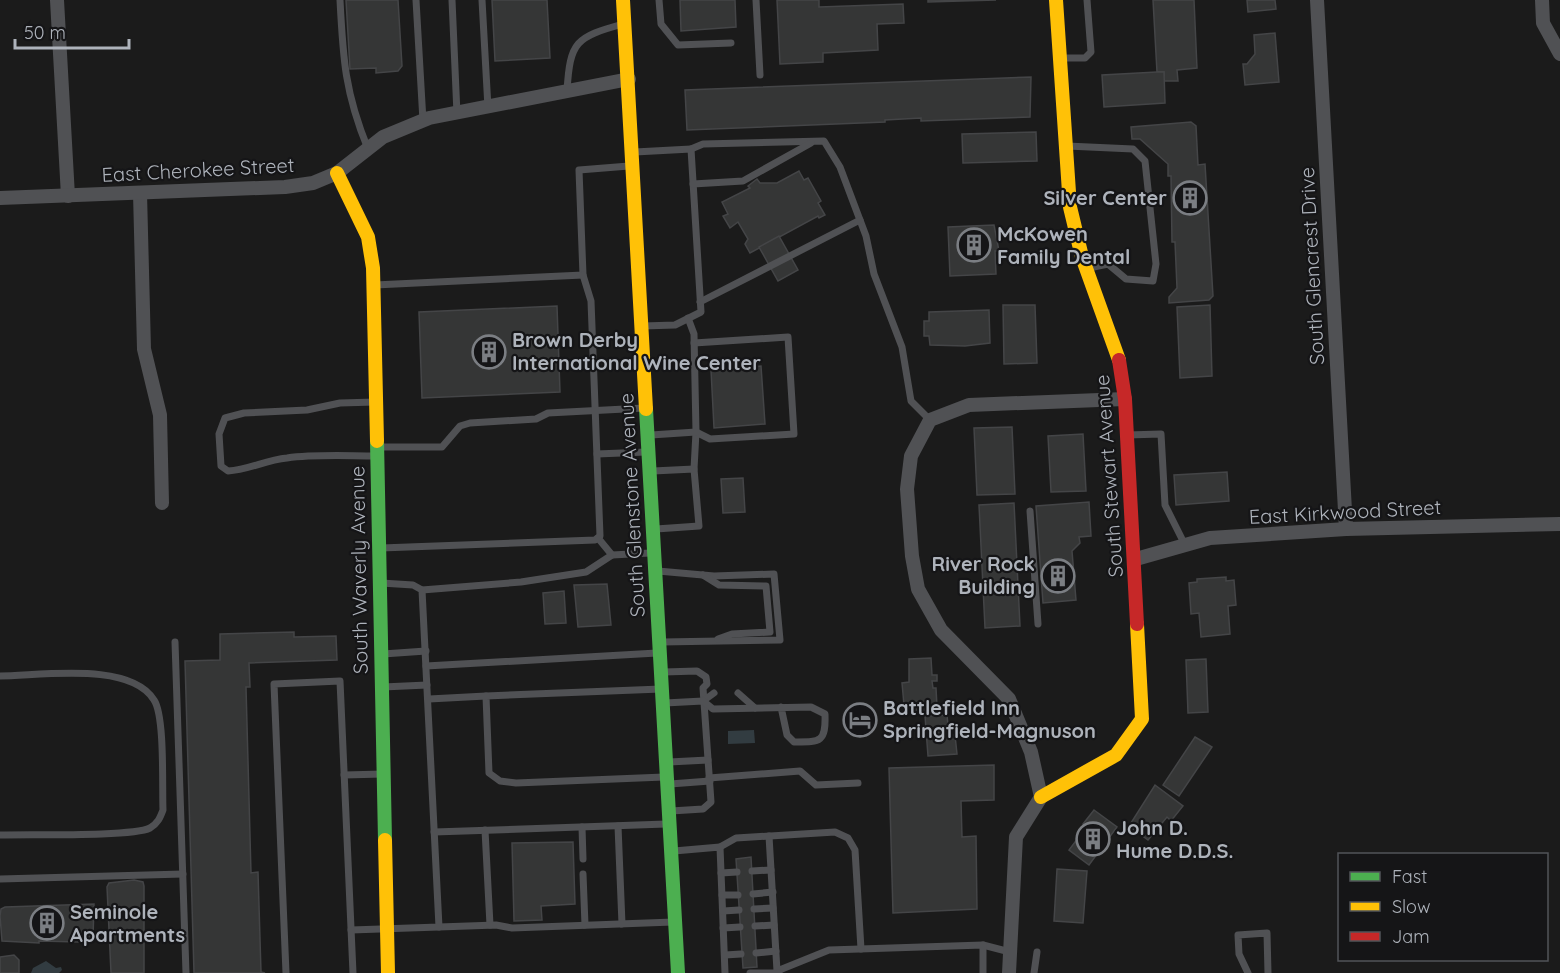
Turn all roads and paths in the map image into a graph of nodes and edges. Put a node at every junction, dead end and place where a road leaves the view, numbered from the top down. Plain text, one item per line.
1 (57, 0) edge
2 (340, 0) edge
3 (416, 0) edge
4 (452, 0) edge
5 (482, 0) edge
6 (622, 0) edge
7 (659, 0) edge
8 (756, 0) edge
9 (1056, 0) edge
10 (1087, 0) edge
11 (1317, 0) edge
12 (1542, 0) edge
13 (624, 24) junction
14 (731, 43) dead end
15 (1560, 54) edge
16 (1059, 58) junction
17 (760, 75) dead end
18 (629, 80) junction
19 (567, 93) junction
20 (488, 108) junction
21 (457, 114) junction
22 (423, 121) junction
23 (813, 141) junction
24 (1065, 146) junction
25 (369, 149) junction
26 (691, 149) junction
27 (633, 159) junction
28 (337, 173) junction
29 (693, 184) junction
30 (140, 193) junction
31 (68, 196) junction
32 (0, 198) edge
33 (860, 220) junction
34 (1086, 268) junction
35 (583, 275) junction
36 (373, 285) junction
37 (700, 302) junction
38 (688, 318) junction
39 (642, 326) junction
40 (694, 343) junction
41 (1125, 399) junction
42 (375, 402) junction
43 (646, 408) junction
44 (596, 410) junction
45 (930, 420) junction
46 (696, 432) junction
47 (648, 435) junction
48 (1128, 435) junction
49 (376, 451) junction
50 (649, 452) junction
51 (597, 454) junction
52 (694, 469) junction
53 (650, 471) junction
54 (162, 503) dead end
55 (1030, 511) dead end
56 (1560, 524) edge
57 (653, 529) junction
58 (1346, 529) junction
59 (598, 538) junction
60 (1185, 545) junction
61 (378, 548) junction
62 (654, 553) junction
63 (612, 555) junction
64 (1136, 559) junction
65 (656, 571) junction
66 (701, 574) junction
67 (379, 583) junction
68 (422, 590) junction
69 (1038, 624) dead end
70 (718, 639) junction
71 (175, 642) dead end
72 (660, 647) junction
73 (426, 651) junction
74 (380, 654) junction
75 (426, 666) junction
76 (661, 672) junction
77 (0, 676) edge
78 (428, 685) junction
79 (381, 688) junction
80 (662, 689) junction
81 (714, 693) dead end
82 (738, 693) dead end
83 (486, 696) junction
84 (429, 699) junction
85 (703, 701) junction
86 (663, 703) junction
87 (781, 707) junction
88 (755, 708) junction
89 (708, 760) junction
90 (666, 762) junction
91 (383, 774) junction
92 (344, 775) junction
93 (667, 780) junction
94 (710, 780) junction
95 (858, 783) dead end
96 (1041, 796) junction
97 (669, 818) junction
98 (618, 826) junction
99 (582, 827) junction
100 (485, 830) junction
101 (434, 832) junction
102 (0, 835) edge
103 (770, 836) junction
104 (720, 847) junction
105 (671, 851) junction
106 (583, 859) dead end
107 (771, 870) junction
108 (752, 871) dead end
109 (737, 872) dead end
110 (721, 873) junction
111 (183, 874) junction
112 (583, 874) dead end
113 (0, 879) edge
114 (773, 892) junction
115 (738, 894) dead end
116 (753, 894) dead end
117 (722, 895) junction
118 (773, 908) junction
119 (754, 909) dead end
120 (739, 910) dead end
121 (723, 911) junction
122 (675, 922) junction
123 (622, 924) junction
124 (490, 925) junction
125 (774, 925) junction
126 (585, 926) junction
127 (754, 926) dead end
128 (439, 927) junction
129 (740, 927) dead end
130 (387, 928) junction
131 (723, 928) junction
132 (351, 930) junction
133 (983, 945) junction
134 (861, 949) junction
135 (776, 951) junction
136 (1010, 952) junction
137 (1037, 952) dead end
138 (756, 953) dead end
139 (741, 954) dead end
140 (725, 955) junction
141 (778, 972) edge
142 (186, 973) edge
143 (286, 973) edge
144 (353, 973) edge
145 (388, 973) edge
146 (678, 973) edge
147 (725, 973) edge
148 (750, 973) edge
149 (983, 973) edge
150 (1009, 973) edge
151 (1034, 973) edge
152 (1248, 973) edge
153 (1268, 973) edge

1 - 31 street
2 - 25 lane
3 - 22 lane
4 - 21 lane
5 - 20 lane
6 - 13 street, South Glenstone Avenue
7 - 14 lane
8 - 17 lane
9 - 16 street, South Stewart Avenue
10 - 16 lane
11 - 58 street, South Glencrest Drive
12 - 15 street
13 - 18 street, South Glenstone Avenue
13 - 19 lane
16 - 24 street, South Stewart Avenue
18 - 19 street, East Cherokee Street
18 - 27 street, South Glenstone Avenue
19 - 20 street, East Cherokee Street
20 - 21 street, East Cherokee Street
21 - 22 street, East Cherokee Street
22 - 25 street, East Cherokee Street
23 - 26 lane
23 - 29 lane
23 - 33 lane
24 - 34 street, South Stewart Avenue
24 - 34 lane
25 - 28 street, East Cherokee Street
26 - 27 lane
26 - 29 lane
27 - 35 lane
27 - 39 street, South Glenstone Avenue
28 - 30 street, East Cherokee Street
28 - 36 street, South Waverly Avenue
29 - 37 lane
30 - 31 street, East Cherokee Street
30 - 54 street
31 - 32 street, East Cherokee Street
33 - 37 lane
33 - 45 lane
34 - 41 street, South Stewart Avenue
35 - 36 lane
35 - 44 lane
36 - 42 street, South Waverly Avenue
37 - 38 lane
38 - 39 lane
38 - 40 lane
39 - 43 street, South Glenstone Avenue
40 - 46 lane
40 - 46 lane
41 - 45 street
41 - 48 street, South Stewart Avenue
42 - 49 street, South Waverly Avenue
42 - 49 lane
43 - 44 lane
43 - 47 street, South Glenstone Avenue
44 - 49 lane
44 - 51 lane
45 - 96 street
46 - 47 lane
46 - 52 lane
47 - 50 street, South Glenstone Avenue
48 - 60 lane
48 - 64 street, South Stewart Avenue
49 - 61 street, South Waverly Avenue
50 - 51 lane
50 - 53 street, South Glenstone Avenue
51 - 59 lane
52 - 53 lane
52 - 57 lane
53 - 57 street, South Glenstone Avenue
55 - 69 lane
56 - 58 street, East Kirkwood Street
57 - 62 street, South Glenstone Avenue
58 - 60 street, East Kirkwood Street
59 - 61 lane
59 - 63 lane
60 - 64 street, East Kirkwood Street
61 - 67 street, South Waverly Avenue
62 - 63 lane
62 - 65 street, South Glenstone Avenue
63 - 68 lane
64 - 96 street, South Stewart Avenue
65 - 66 lane
65 - 72 street, South Glenstone Avenue
66 - 70 lane
66 - 70 lane
67 - 68 lane
67 - 74 street, South Waverly Avenue
68 - 73 lane
70 - 72 lane
71 - 111 lane
72 - 75 lane
72 - 76 street, South Glenstone Avenue
73 - 74 lane
73 - 75 lane
74 - 79 street, South Waverly Avenue
75 - 78 lane
76 - 80 street, South Glenstone Avenue
76 - 85 lane
77 - 102 lane
78 - 79 lane
78 - 84 lane
79 - 91 street, South Waverly Avenue
80 - 83 lane
80 - 86 street, South Glenstone Avenue
81 - 85 lane
82 - 88 lane
83 - 84 lane
83 - 93 lane
84 - 101 lane
85 - 86 lane
85 - 88 lane
85 - 89 lane
86 - 90 street, South Glenstone Avenue
87 - 87 lane
87 - 88 lane
89 - 90 lane
89 - 94 lane
90 - 93 street, South Glenstone Avenue
91 - 92 lane
91 - 130 street, South Waverly Avenue
92 - 132 lane
92 - 143 lane
93 - 94 lane
93 - 97 street, South Glenstone Avenue
94 - 95 lane
94 - 97 lane
96 - 136 street
97 - 98 lane
97 - 105 street, South Glenstone Avenue
98 - 99 lane
98 - 123 lane
99 - 100 lane
99 - 106 lane
100 - 101 lane
100 - 124 lane
101 - 128 lane
103 - 104 lane
103 - 107 lane
103 - 134 lane
104 - 105 lane
104 - 110 lane
105 - 122 street, South Glenstone Avenue
107 - 108 lane
107 - 114 lane
109 - 110 lane
110 - 117 lane
111 - 113 lane
111 - 142 lane
112 - 126 lane
114 - 116 lane
114 - 118 lane
115 - 117 lane
117 - 121 lane
118 - 119 lane
118 - 125 lane
120 - 121 lane
121 - 131 lane
122 - 123 lane
122 - 146 street, South Glenstone Avenue
123 - 126 lane
124 - 126 lane
124 - 128 lane
125 - 127 lane
125 - 135 lane
128 - 130 lane
129 - 131 lane
130 - 132 lane
130 - 145 street, South Waverly Avenue
131 - 140 lane
132 - 144 lane
133 - 134 lane
133 - 136 lane
133 - 149 lane
134 - 141 lane
135 - 138 lane
135 - 141 lane
136 - 150 street
137 - 151 lane
139 - 140 lane
140 - 147 lane
141 - 148 lane
152 - 153 lane

